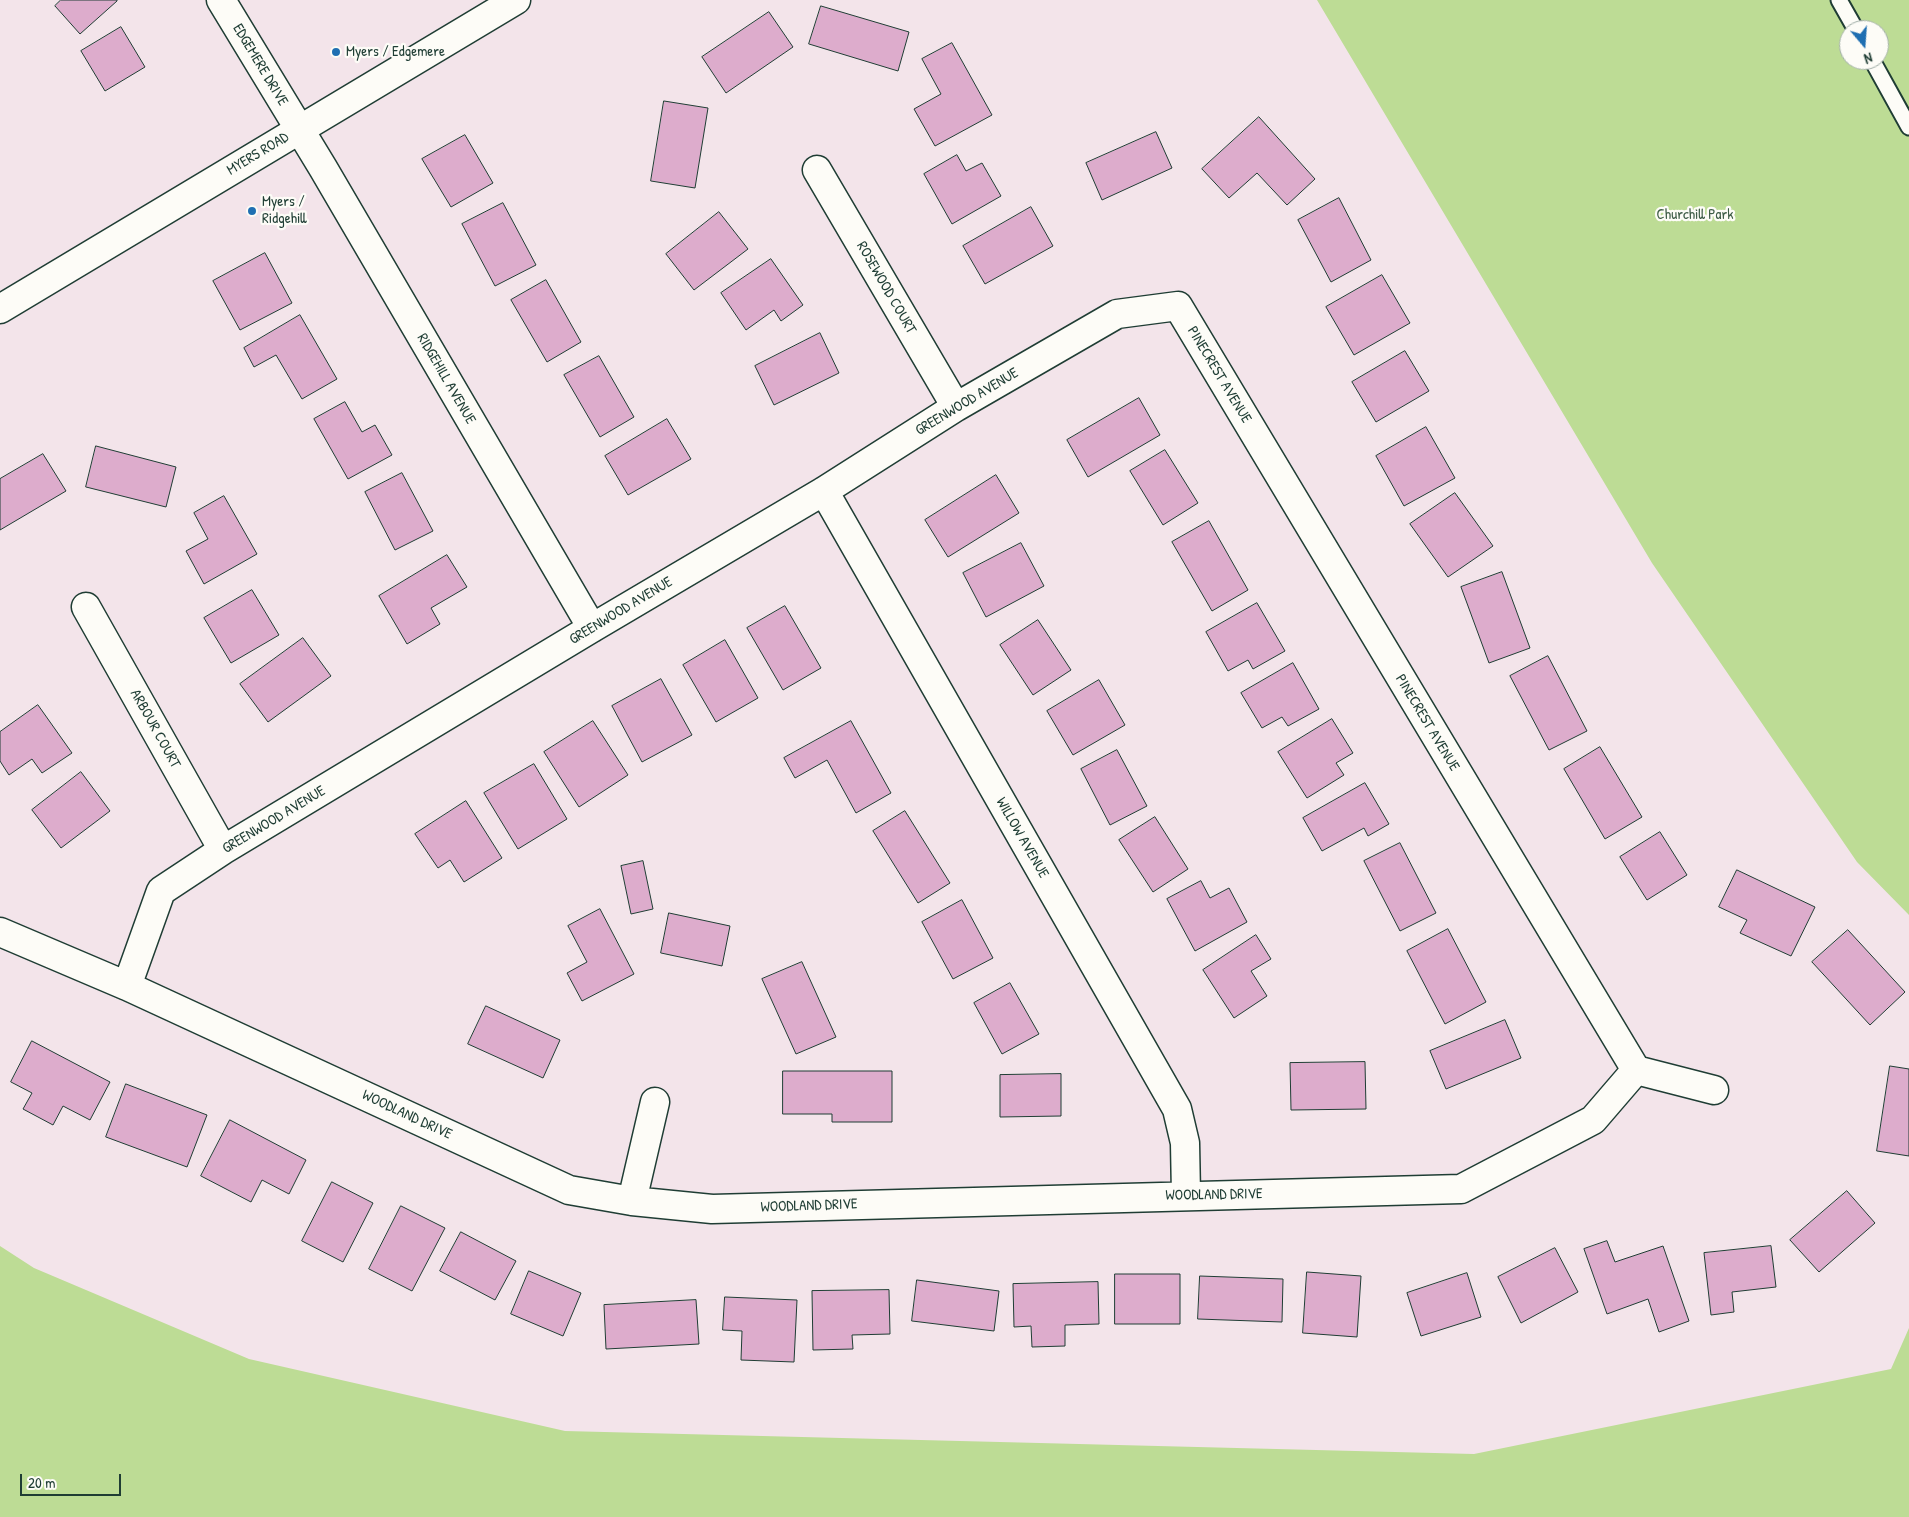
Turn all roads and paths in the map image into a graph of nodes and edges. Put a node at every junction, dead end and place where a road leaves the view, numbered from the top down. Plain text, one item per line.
1 (221, 0) edge
2 (516, 0) edge
3 (1839, 0) edge
4 (1850, 20) edge
5 (1878, 70) edge
6 (1909, 127) edge
7 (299, 130) junction
8 (817, 170) dead end
9 (1178, 306) joint
10 (0, 310) edge
11 (956, 407) junction
12 (824, 491) junction
13 (86, 607) dead end
14 (592, 628) junction
15 (223, 850) junction
16 (0, 932) edge
17 (127, 986) junction
18 (1636, 1070) junction
19 (1714, 1090) dead end
20 (655, 1102) dead end
21 (1186, 1195) junction
22 (632, 1201) junction

1 - 7 street, EDGEMERE DRIVE
2 - 7 street, MYERS ROAD
3 - 4 lane
5 - 6 lane
7 - 10 street, MYERS ROAD
7 - 14 street, RIDGEHILL AVENUE
8 - 11 street, ROSEWOOD COURT
9 - 11 street, GREENWOOD AVENUE
9 - 18 street, PINECREST AVENUE
11 - 12 street, GREENWOOD AVENUE
12 - 14 street, GREENWOOD AVENUE
12 - 21 street, WILLOW AVENUE
13 - 15 street, ARBOUR COURT
14 - 15 street, GREENWOOD AVENUE
15 - 17 street, GREENWOOD AVENUE
16 - 17 street, WOODLAND DRIVE
17 - 22 street, WOODLAND DRIVE
18 - 19 street
18 - 21 street, WOODLAND DRIVE
20 - 22 street
21 - 22 street, WOODLAND DRIVE

